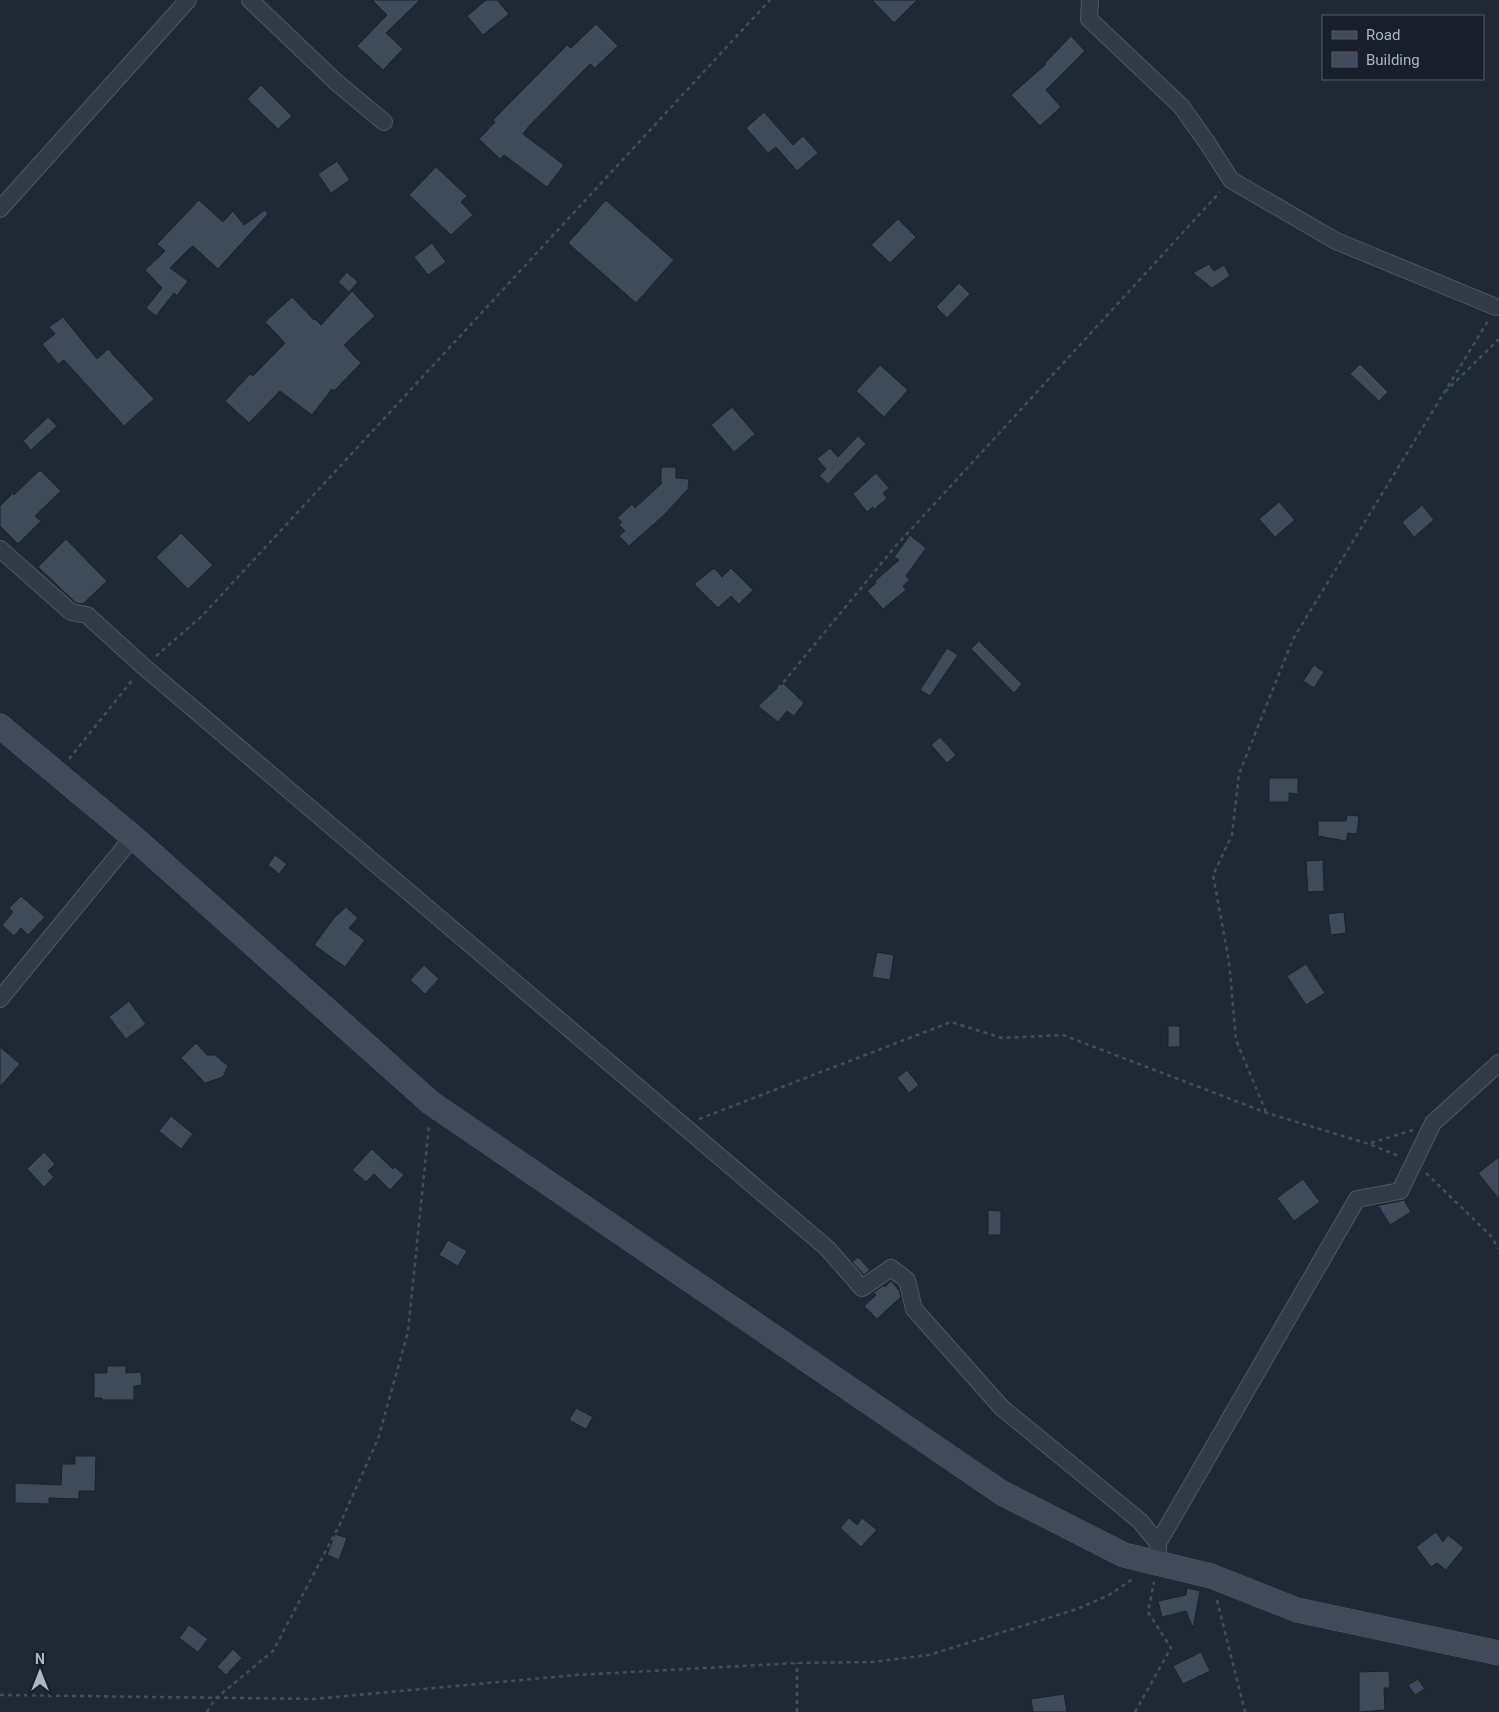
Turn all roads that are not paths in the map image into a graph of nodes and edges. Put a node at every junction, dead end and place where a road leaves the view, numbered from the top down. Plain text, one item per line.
1 (188, 0) edge
2 (250, 0) edge
3 (1090, 0) edge
4 (384, 122) dead end
5 (0, 209) edge
6 (1496, 307) road end
7 (0, 549) edge
8 (0, 726) edge
9 (133, 837) junction
10 (0, 999) edge
11 (1499, 1063) edge
12 (1158, 1553) junction
13 (1499, 1654) edge

1 - 5 street
2 - 4 street
3 - 6 street
7 - 12 street
8 - 9 street
9 - 10 street
9 - 12 street
11 - 12 street
12 - 13 street

